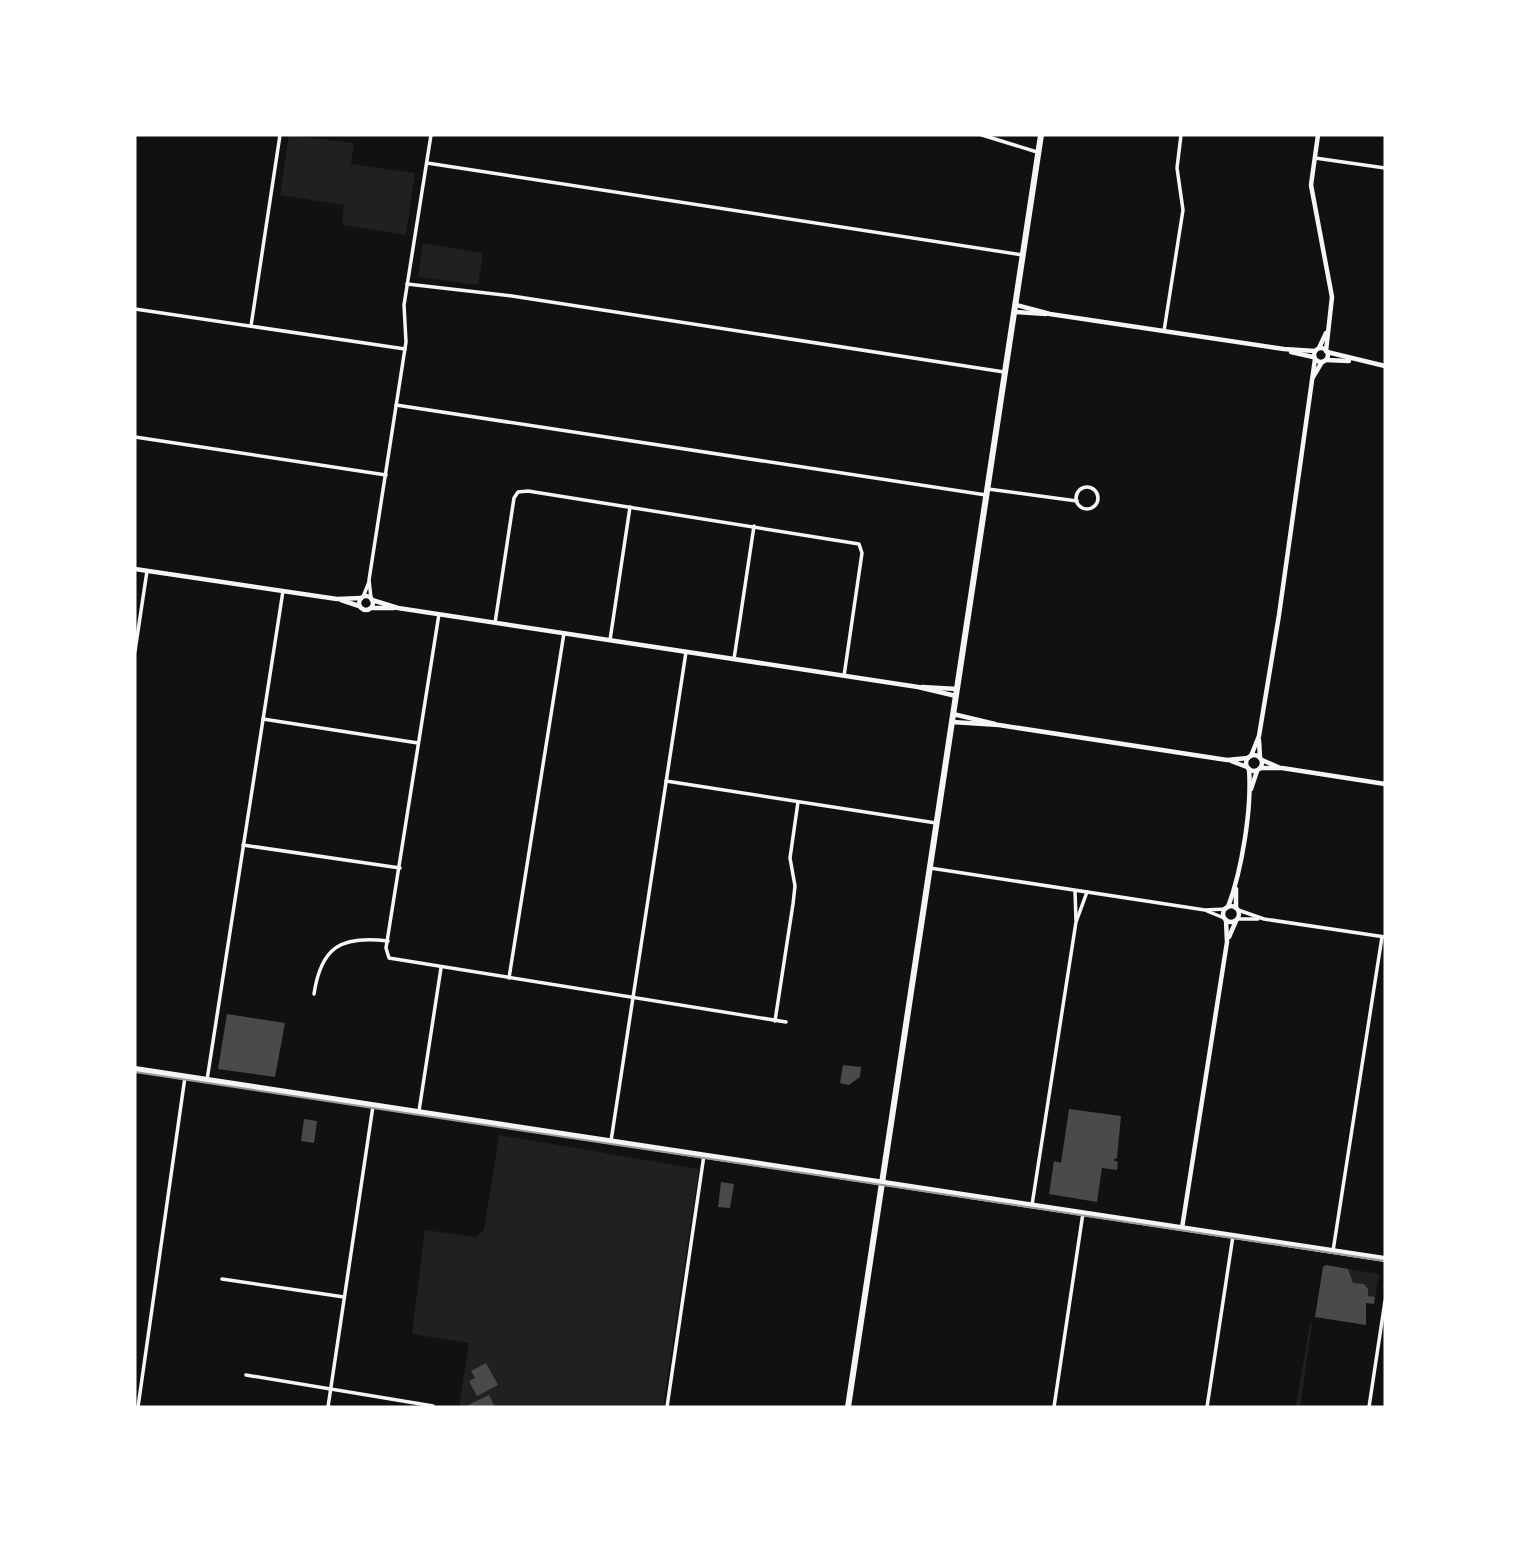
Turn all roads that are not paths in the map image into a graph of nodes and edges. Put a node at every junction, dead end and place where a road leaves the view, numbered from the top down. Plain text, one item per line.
1 (280, 135) edge
2 (431, 135) edge
3 (982, 135) edge
4 (1041, 135) edge
5 (1181, 135) edge
6 (1318, 135) edge
7 (1039, 153) junction
8 (1314, 158) junction
9 (427, 163) junction
10 (1385, 168) edge
11 (1023, 255) junction
12 (407, 284) junction
13 (135, 309) edge
14 (1015, 309) junction
15 (251, 326) junction
16 (1328, 329) junction
17 (1164, 331) junction
18 (405, 349) junction
19 (1327, 351) junction
20 (1316, 354) junction
21 (1324, 361) junction
22 (1357, 361) junction
23 (1385, 366) edge
24 (1005, 373) junction
25 (1313, 378) junction
26 (396, 405) junction
27 (135, 437) edge
28 (386, 475) junction
29 (987, 492) junction
30 (1077, 501) junction
31 (630, 506) junction
32 (754, 526) junction
33 (135, 569) edge
34 (147, 570) junction
35 (369, 580) junction
36 (283, 591) junction
37 (362, 598) junction
38 (337, 599) junction
39 (371, 599) junction
40 (360, 607) junction
41 (370, 608) junction
42 (398, 608) junction
43 (439, 614) junction
44 (495, 623) junction
45 (564, 633) junction
46 (610, 640) junction
47 (135, 651) edge
48 (686, 652) junction
49 (734, 659) junction
50 (844, 676) junction
51 (957, 693) junction
52 (953, 718) junction
53 (263, 719) junction
54 (1259, 736) junction
55 (418, 743) junction
56 (1250, 757) junction
57 (1261, 759) junction
58 (1227, 760) junction
59 (1248, 768) junction
60 (1282, 768) junction
61 (1259, 769) junction
62 (666, 781) junction
63 (1385, 784) edge
64 (1250, 793) junction
65 (798, 802) junction
66 (936, 823) junction
67 (243, 845) junction
68 (400, 868) junction
69 (930, 868) junction
70 (1236, 885) junction
71 (1075, 891) junction
72 (1087, 892) junction
73 (1227, 908) junction
74 (1237, 909) junction
75 (1205, 910) junction
76 (1225, 919) junction
77 (1264, 919) junction
78 (1236, 920) junction
79 (1076, 922) junction
80 (1383, 937) edge
81 (388, 941) junction
82 (1227, 942) junction
83 (441, 968) junction
84 (509, 978) junction
85 (313, 994) dead end
86 (633, 998) junction
87 (775, 1021) junction
88 (786, 1022) dead end
89 (135, 1069) edge
90 (185, 1077) junction
91 (206, 1080) junction
92 (373, 1106) junction
93 (419, 1112) junction
94 (611, 1141) junction
95 (704, 1156) junction
96 (882, 1182) junction
97 (1032, 1205) junction
98 (1083, 1213) junction
99 (1182, 1228) junction
100 (1233, 1236) junction
101 (1333, 1251) junction
102 (1385, 1259) edge
103 (222, 1279) dead end
104 (344, 1297) junction
105 (1385, 1301) edge
106 (246, 1375) dead end
107 (331, 1390) junction
108 (433, 1406) edge
109 (138, 1407) edge
110 (328, 1407) edge
111 (667, 1407) edge
112 (848, 1407) edge
113 (1054, 1407) edge
114 (1207, 1407) edge
115 (1369, 1407) edge

1 - 15 street
2 - 9 street
3 - 7 street
4 - 7 main road
5 - 17 street
6 - 8 street
7 - 11 main road
8 - 10 street
8 - 16 street
9 - 11 street
9 - 12 street
11 - 14 main road
12 - 18 street
12 - 24 street
13 - 15 street
14 - 17 street
14 - 24 main road
15 - 18 street
16 - 19 street
16 - 20 street
17 - 20 street
18 - 26 street
19 - 20 street
19 - 21 street
19 - 22 street
20 - 21 street
20 - 25 street
21 - 22 street
21 - 25 street
22 - 23 street
24 - 29 main road
25 - 54 street
26 - 28 street
26 - 29 street
27 - 28 street
28 - 35 street
29 - 30 street
29 - 51 main road
30 - 30 street
31 - 32 street
31 - 44 street
31 - 46 street
32 - 49 street
32 - 50 street
33 - 34 street
34 - 36 street
34 - 47 street
35 - 37 street
35 - 39 street
36 - 38 street
36 - 53 street
37 - 38 street
37 - 39 street
37 - 40 street
38 - 40 street
39 - 41 street
39 - 42 street
40 - 41 street
41 - 42 street
42 - 43 street
43 - 44 street
43 - 55 street
44 - 45 street
45 - 46 street
45 - 84 street
46 - 48 street
48 - 49 street
48 - 62 street
49 - 50 street
50 - 51 street
51 - 52 main road
52 - 58 street
52 - 66 main road
53 - 55 street
53 - 67 street
54 - 56 street
54 - 57 street
55 - 68 street
56 - 57 street
56 - 58 street
56 - 59 street
57 - 60 street
57 - 61 street
58 - 59 street
59 - 61 street
59 - 64 street
60 - 61 street
60 - 63 street
61 - 64 street
62 - 65 street
62 - 86 street
64 - 70 street
65 - 66 street
65 - 87 street
66 - 69 main road
67 - 68 street
67 - 91 street
68 - 81 street
69 - 71 street
69 - 96 main road
70 - 73 street
70 - 74 street
71 - 72 street
71 - 79 street
72 - 75 street
72 - 79 street
73 - 74 street
73 - 75 street
73 - 76 street
74 - 77 street
74 - 78 street
75 - 76 street
76 - 78 street
76 - 82 street
77 - 78 street
77 - 80 street
78 - 82 street
79 - 97 street
80 - 101 street
81 - 83 street
81 - 85 street
82 - 99 street
83 - 84 street
83 - 93 street
84 - 86 street
86 - 87 street
86 - 94 street
87 - 88 street
89 - 90 main road
90 - 91 main road
90 - 109 street
91 - 92 main road
92 - 93 main road
92 - 104 street
93 - 94 main road
94 - 95 main road
95 - 96 main road
95 - 111 street
96 - 97 main road
96 - 112 main road
97 - 98 main road
98 - 99 main road
98 - 113 street
99 - 100 main road
100 - 101 main road
100 - 114 street
101 - 102 main road
103 - 104 street
104 - 107 street
105 - 115 street
106 - 107 street
107 - 108 street
107 - 110 street

